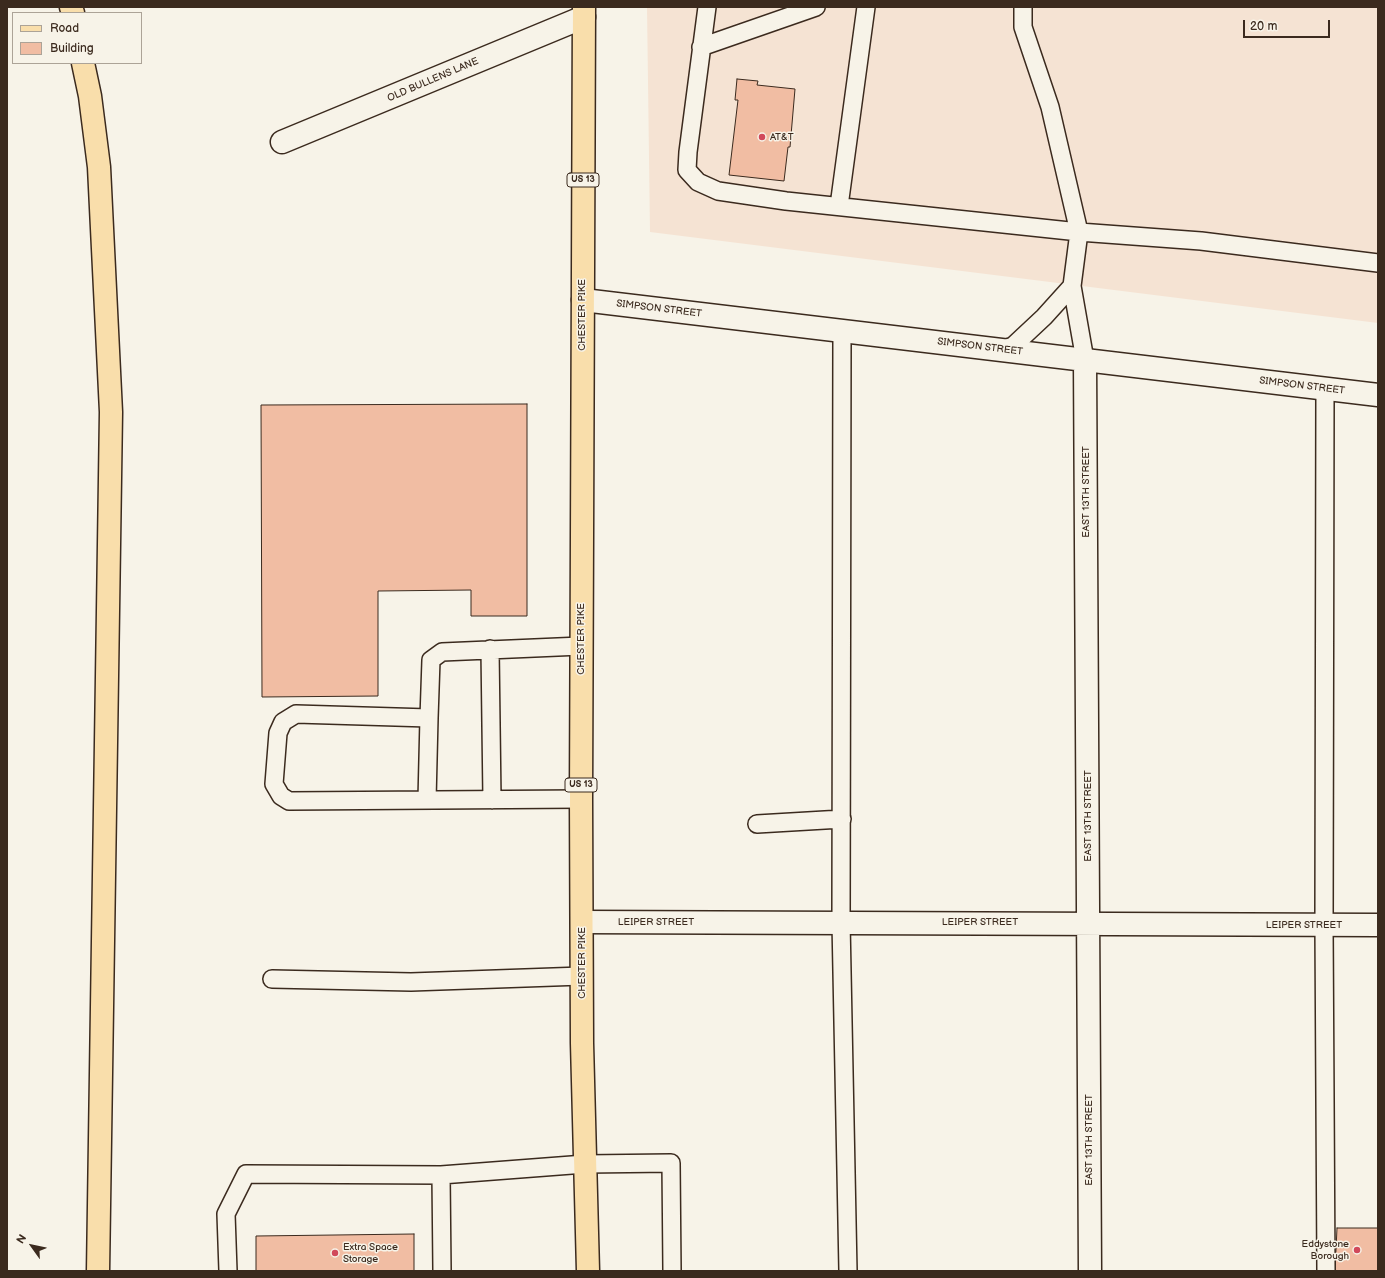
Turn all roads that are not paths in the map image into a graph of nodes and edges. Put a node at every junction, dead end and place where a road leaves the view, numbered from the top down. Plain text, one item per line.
1 (707, 7) edge
2 (816, 7) edge
3 (866, 7) edge
4 (1023, 7) edge
5 (584, 12) edge
6 (701, 47) junction
7 (83, 64) edge
8 (282, 142) dead end
9 (839, 206) junction
10 (1079, 232) junction
11 (1378, 263) edge
12 (1072, 286) junction
13 (582, 300) junction
14 (842, 331) junction
15 (1002, 350) junction
16 (1085, 360) junction
17 (1325, 388) junction
18 (1378, 395) edge
19 (581, 646) junction
20 (490, 649) junction
21 (429, 718) junction
22 (581, 799) junction
23 (427, 800) junction
24 (492, 800) junction
25 (842, 819) junction
26 (757, 824) dead end
27 (582, 922) junction
28 (841, 922) junction
29 (1089, 922) junction
30 (1378, 925) edge
31 (1324, 926) junction
32 (582, 976) junction
33 (272, 979) dead end
34 (585, 1164) junction
35 (441, 1175) junction
36 (98, 1271) edge
37 (228, 1271) edge
38 (442, 1271) edge
39 (588, 1271) edge
40 (672, 1271) edge
41 (848, 1271) edge
42 (1090, 1271) edge
43 (1326, 1271) edge

1 - 6 lane
2 - 6 lane
3 - 9 lane
4 - 10 lane
5 - 8 street, OLD BULLENS LANE
5 - 13 main road, CHESTER PIKE / US 13
6 - 9 lane
7 - 36 main road
9 - 10 lane
10 - 11 lane
10 - 12 lane
12 - 15 lane
12 - 16 lane
13 - 14 street, SIMPSON STREET
13 - 19 main road, CHESTER PIKE / US 13
14 - 15 street, SIMPSON STREET
14 - 25 lane
15 - 16 street, SIMPSON STREET
16 - 17 street, SIMPSON STREET
16 - 29 street, EAST 13TH STREET
17 - 18 street, SIMPSON STREET
17 - 31 lane
19 - 20 lane
19 - 22 main road, CHESTER PIKE / US 13
20 - 21 lane
20 - 24 lane
21 - 23 lane
21 - 23 lane
22 - 24 lane
22 - 27 main road, CHESTER PIKE / US 13
23 - 24 lane
25 - 26 lane
25 - 28 lane
27 - 28 street, LEIPER STREET
27 - 32 main road, CHESTER PIKE / US 13
28 - 29 street, LEIPER STREET
28 - 41 lane
29 - 31 street, LEIPER STREET
29 - 42 street, EAST 13TH STREET
30 - 31 street, LEIPER STREET
31 - 43 lane
32 - 33 lane
32 - 34 main road, CHESTER PIKE / US 13
34 - 35 lane
34 - 39 main road, CHESTER PIKE / US 13
34 - 40 lane
35 - 37 lane
35 - 38 lane

